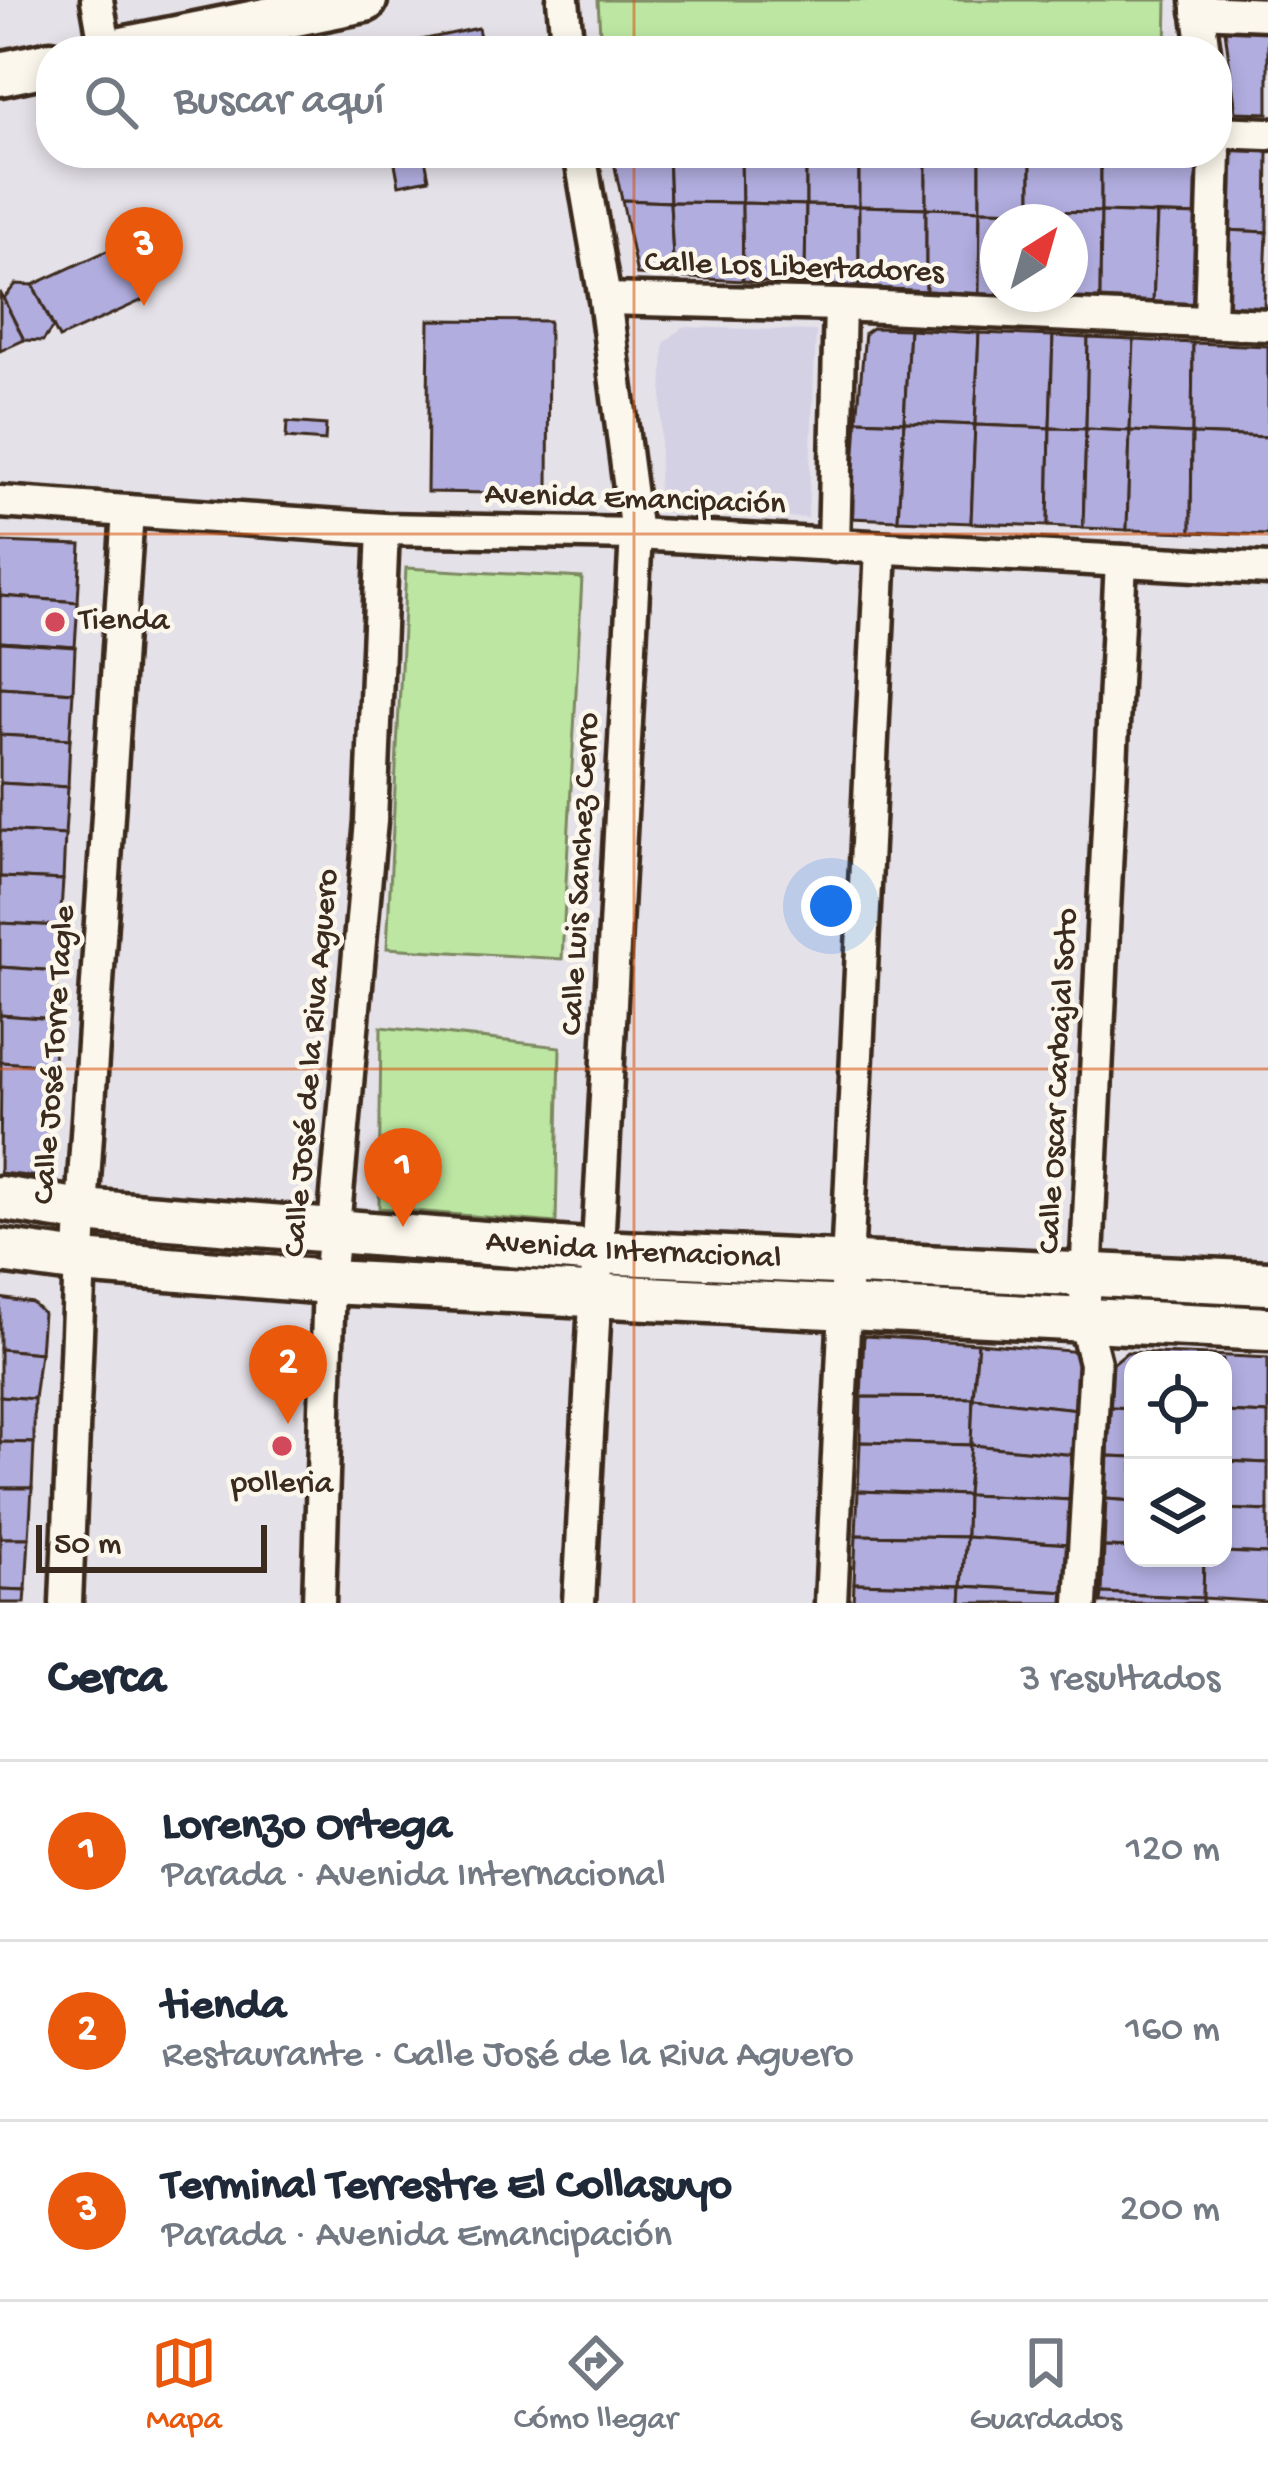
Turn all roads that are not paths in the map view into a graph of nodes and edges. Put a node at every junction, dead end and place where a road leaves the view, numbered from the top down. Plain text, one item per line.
1 (97, 0) edge
2 (562, 0) edge
3 (349, 2) edge
4 (1197, 5) edge
5 (1268, 14) edge
6 (105, 36) edge
7 (182, 36) edge
8 (566, 36) edge
9 (1202, 36) edge
10 (36, 66) edge
11 (0, 74) edge
12 (1232, 132) edge
13 (1268, 134) edge
14 (583, 168) edge
15 (1215, 168) edge
16 (605, 299) junction
17 (840, 305) junction
18 (1210, 320) junction
19 (1268, 325) edge
20 (0, 502) edge
21 (128, 512) junction
22 (383, 529) junction
23 (636, 534) junction
24 (834, 546) junction
25 (881, 548) junction
26 (1121, 561) junction
27 (1268, 569) edge
28 (0, 1198) edge
29 (82, 1211) junction
30 (333, 1234) junction
31 (0, 1251) edge
32 (598, 1252) junction
33 (81, 1262) junction
34 (846, 1264) junction
35 (1086, 1274) junction
36 (329, 1282) junction
37 (1268, 1282) edge
38 (596, 1296) junction
39 (844, 1308) junction
40 (1084, 1320) junction
41 (1268, 1329) edge
42 (66, 1603) edge
43 (319, 1603) edge
44 (579, 1603) edge
45 (831, 1603) edge
46 (1082, 1603) edge

1 - 6 street
2 - 8 street
3 - 7 main road
4 - 5 street
4 - 9 street
10 - 11 main road
12 - 13 street
14 - 16 street, Calle Luis Sanchez Cerro
15 - 18 street
16 - 17 street, Calle Los Libertadores
16 - 23 street, Calle Luis Sanchez Cerro
17 - 18 street, Calle Los Libertadores
17 - 24 street
18 - 19 street, Calle Los Libertadores
20 - 21 street, Avenida Emancipación
21 - 22 street, Avenida Emancipación
21 - 29 street, Calle José Torre Tagle
22 - 23 street, Avenida Emancipación
22 - 30 street, Calle José de la Riva Aguero
23 - 24 street, Avenida Emancipación
23 - 32 street, Calle Luis Sanchez Cerro
24 - 25 street, Avenida Emancipación
25 - 26 street, Avenida Emancipación
25 - 34 street
26 - 27 street, Avenida Emancipación
26 - 35 street, Calle Oscar Carbajal Soto
28 - 29 main road, Avenida Internacional
29 - 30 main road, Avenida Internacional
29 - 33 street, Calle José Torre Tagle
30 - 32 main road, Avenida Internacional
30 - 36 street, Calle José de la Riva Aguero
31 - 33 main road, Avenida Internacional
32 - 34 main road, Avenida Internacional
32 - 38 street, Calle Luis Sanchez Cerro
33 - 36 main road, Avenida Internacional
33 - 42 street, Calle José Torre Tagle
34 - 35 main road, Avenida Internacional
34 - 39 street
35 - 37 main road, Avenida Internacional
35 - 40 street, Calle Oscar Carbajal Soto
36 - 38 main road, Avenida Internacional
36 - 43 street, Calle José de la Riva Aguero
38 - 39 main road, Avenida Internacional
38 - 44 street, Calle Luis Sanchez Cerro
39 - 40 main road, Avenida Internacional
39 - 45 street
40 - 41 main road, Avenida Internacional
40 - 46 street, Calle Oscar Carbajal Soto

